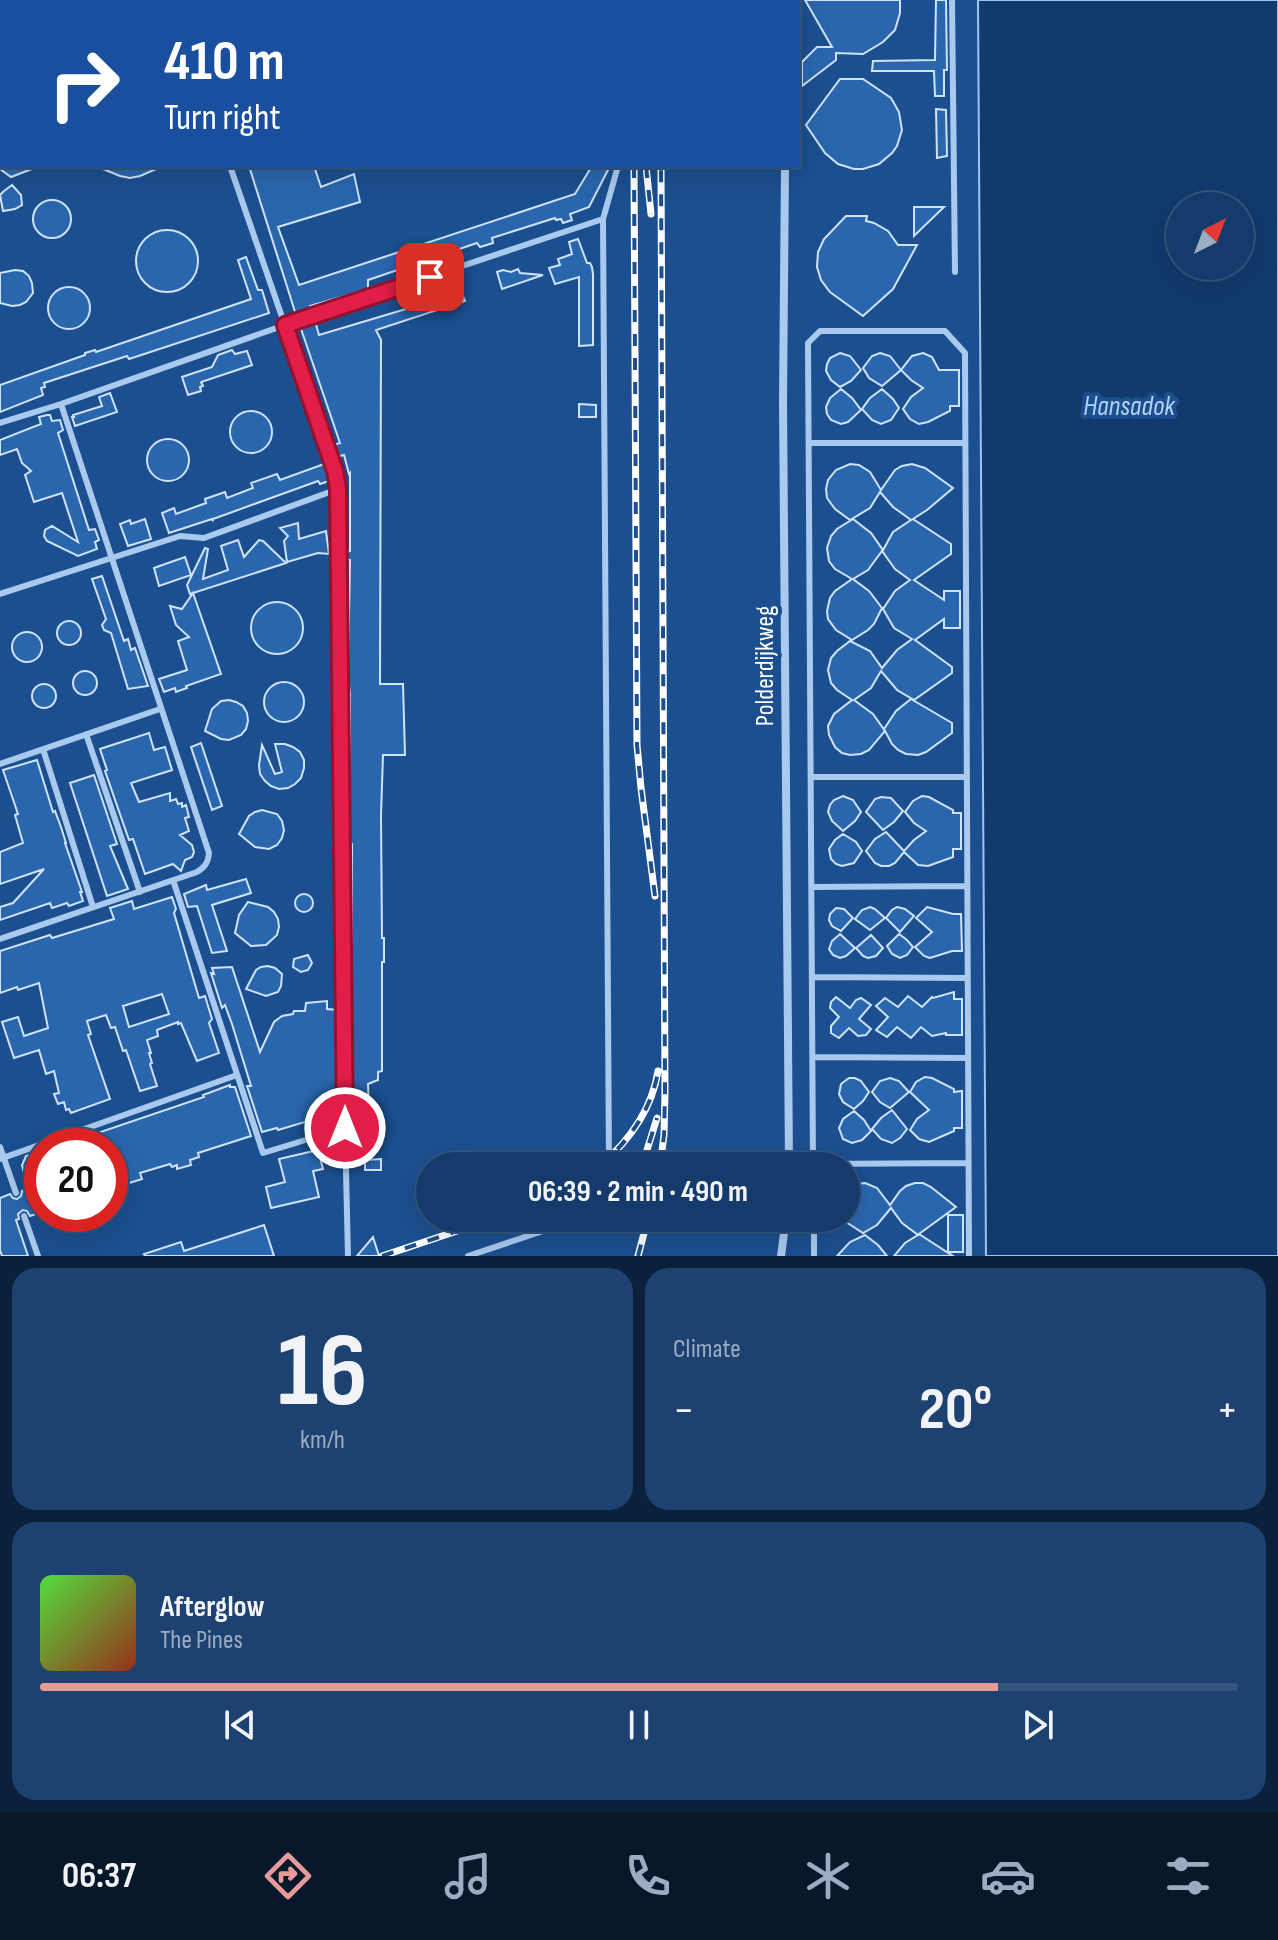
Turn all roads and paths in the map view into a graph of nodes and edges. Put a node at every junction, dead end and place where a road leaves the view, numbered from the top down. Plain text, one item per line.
1 (952, 0) edge
2 (231, 168) edge
3 (617, 168) edge
4 (785, 168) edge
5 (603, 219) junction
6 (955, 272) dead end
7 (285, 325) junction
8 (61, 404) junction
9 (0, 423) edge
10 (809, 443) junction
11 (964, 443) junction
12 (338, 489) junction
13 (111, 558) junction
14 (0, 594) edge
15 (160, 709) junction
16 (86, 734) junction
17 (43, 749) junction
18 (0, 764) edge
19 (811, 777) junction
20 (966, 777) junction
21 (173, 880) junction
22 (967, 886) junction
23 (812, 887) junction
24 (140, 892) junction
25 (93, 907) junction
26 (0, 939) edge
27 (812, 977) junction
28 (967, 978) junction
29 (813, 1057) junction
30 (968, 1058) junction
31 (237, 1075) junction
32 (345, 1128) junction
33 (0, 1147) edge
34 (609, 1152) edge
35 (789, 1152) edge
36 (813, 1152) edge
37 (2, 1159) edge
38 (968, 1163) junction
39 (860, 1164) edge
40 (16, 1193) dead end
41 (30, 1232) edge
42 (540, 1232) edge
43 (784, 1232) edge
44 (814, 1232) edge
45 (38, 1256) edge
46 (348, 1256) edge
47 (468, 1256) edge
48 (781, 1256) edge
49 (814, 1256) edge
50 (969, 1256) edge

1 - 6 lane
2 - 7 lane
3 - 5 lane
4 - 35 street, Polderdijkweg
5 - 7 lane
5 - 34 lane
7 - 8 lane
7 - 12 lane
8 - 9 lane
8 - 13 lane
10 - 11 lane
10 - 11 lane
10 - 19 lane
11 - 20 lane
12 - 13 lane
12 - 32 lane
13 - 14 lane
13 - 15 lane
15 - 16 lane
15 - 21 lane
16 - 17 lane
16 - 24 lane
17 - 18 lane
17 - 25 lane
19 - 20 lane
19 - 23 lane
20 - 22 lane
21 - 24 lane
21 - 31 lane
22 - 23 lane
22 - 28 lane
23 - 27 lane
24 - 25 lane
25 - 26 lane
27 - 28 lane
27 - 29 lane
28 - 30 lane
29 - 30 lane
29 - 36 lane
30 - 38 lane
31 - 32 lane
31 - 37 lane
32 - 46 lane
33 - 37 lane
37 - 40 lane
38 - 39 lane
38 - 50 lane
41 - 45 lane
42 - 47 lane
43 - 48 street
44 - 49 lane

